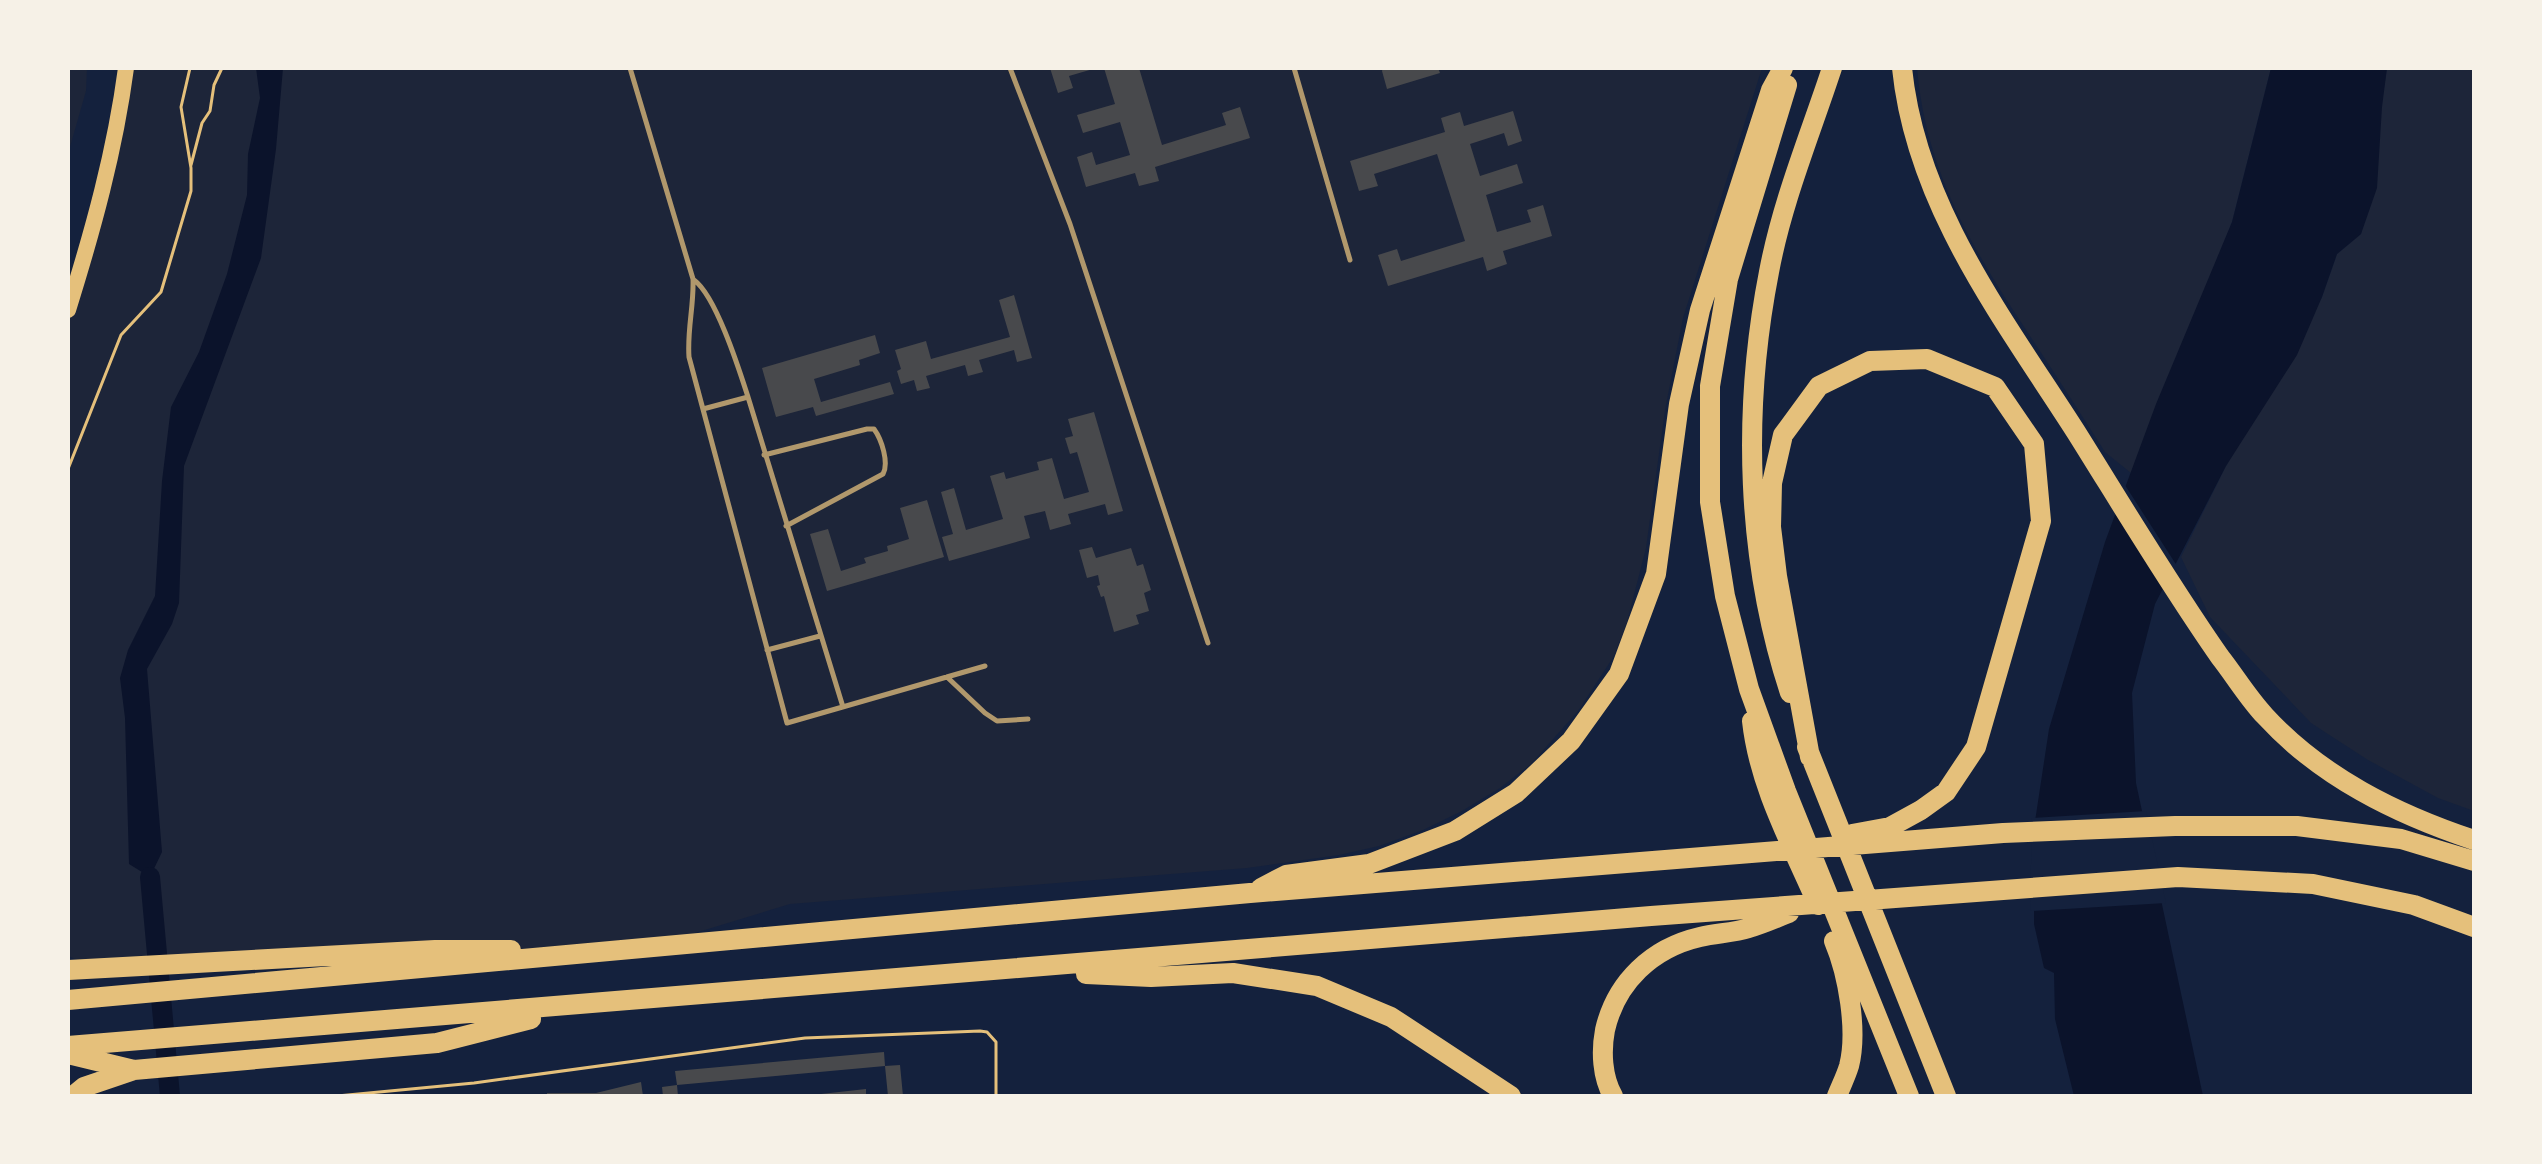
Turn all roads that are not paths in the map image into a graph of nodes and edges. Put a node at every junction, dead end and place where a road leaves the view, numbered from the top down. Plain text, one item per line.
1 (126, 68) edge
2 (630, 68) edge
3 (1010, 68) edge
4 (1294, 68) edge
5 (1783, 68) edge
6 (1792, 68) edge
7 (1832, 68) edge
8 (1902, 68) edge
9 (1350, 260) dead end
10 (693, 279) junction
11 (68, 310) edge
12 (748, 397) junction
13 (703, 409) junction
14 (764, 455) junction
15 (786, 526) junction
16 (820, 636) junction
17 (1208, 643) dead end
18 (767, 650) junction
19 (985, 666) dead end
20 (947, 677) junction
21 (843, 707) junction
22 (1028, 719) dead end
23 (1810, 757) junction
24 (2474, 840) edge
25 (1762, 853) junction
26 (2474, 861) edge
27 (1250, 893) junction
28 (1812, 904) junction
29 (2474, 927) edge
30 (639, 950) junction
31 (68, 956) edge
32 (1847, 958) junction
33 (105, 968) junction
34 (1007, 969) junction
35 (68, 970) edge
36 (68, 1000) edge
37 (590, 1004) junction
38 (68, 1046) edge
39 (68, 1054) edge
40 (139, 1069) junction
41 (73, 1096) edge
42 (1511, 1096) edge
43 (1613, 1096) edge
44 (1837, 1096) edge
45 (1909, 1096) edge
46 (1946, 1096) edge

1 - 11 main road
2 - 10 lane
3 - 17 lane
4 - 9 lane
5 - 27 highway
6 - 32 highway
7 - 23 highway
8 - 24 highway
10 - 12 lane
10 - 13 lane
12 - 13 lane
12 - 14 lane
13 - 18 lane
14 - 15 lane
14 - 15 lane
15 - 16 lane
16 - 18 lane
16 - 21 lane
18 - 21 lane
19 - 20 lane
20 - 21 lane
20 - 22 lane
23 - 25 highway
23 - 46 highway
25 - 26 highway
25 - 27 highway
27 - 30 highway
28 - 29 highway
28 - 34 highway
28 - 43 highway
30 - 33 highway
30 - 36 highway
31 - 33 highway
32 - 44 highway
32 - 45 highway
33 - 35 highway
34 - 37 highway
34 - 42 highway
37 - 38 highway
37 - 40 highway
39 - 40 highway
40 - 41 highway

